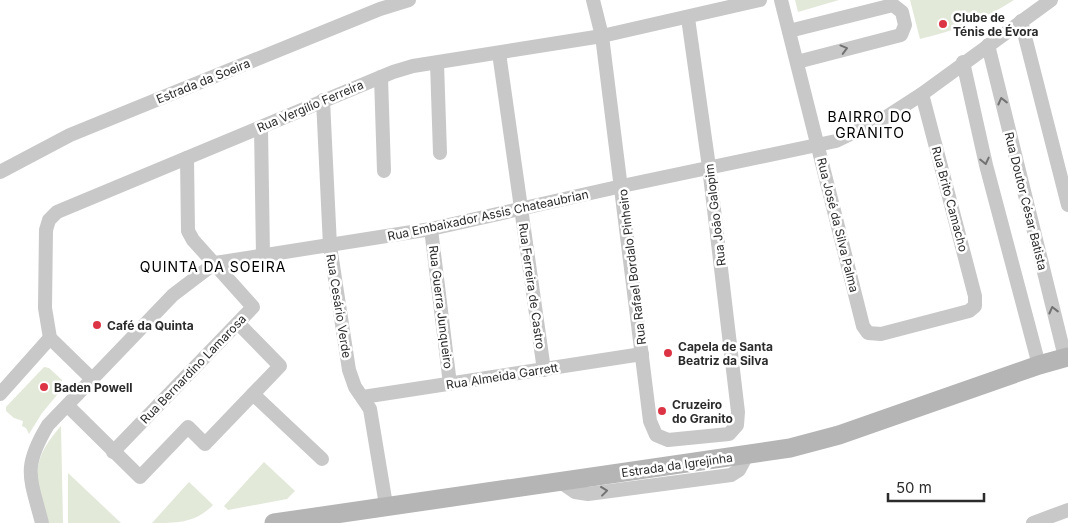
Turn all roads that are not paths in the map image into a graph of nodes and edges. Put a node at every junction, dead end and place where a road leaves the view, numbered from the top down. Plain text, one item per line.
1 (410, 0) edge
2 (593, 0) edge
3 (760, 0) edge
4 (781, 0) edge
5 (1051, 0) edge
6 (688, 18) junction
7 (1021, 21) junction
8 (790, 32) junction
9 (602, 36) junction
10 (988, 45) junction
11 (499, 54) junction
12 (797, 62) junction
13 (963, 62) junction
14 (437, 63) junction
15 (381, 77) junction
16 (922, 94) junction
17 (323, 100) junction
18 (261, 127) junction
19 (819, 146) junction
20 (440, 153) dead end
21 (187, 158) junction
22 (709, 167) junction
23 (384, 171) dead end
24 (0, 172) edge
25 (622, 186) junction
26 (1068, 205) edge
27 (521, 210) junction
28 (431, 229) junction
29 (330, 246) junction
30 (263, 256) junction
31 (215, 263) junction
32 (238, 323) junction
33 (868, 333) joint
34 (50, 338) junction
35 (642, 354) junction
36 (1066, 357) edge
37 (1039, 364) junction
38 (544, 370) junction
39 (92, 379) junction
40 (450, 384) junction
41 (0, 394) edge
42 (253, 394) junction
43 (363, 398) junction
44 (68, 406) junction
45 (738, 412) joint
46 (113, 452) junction
47 (322, 459) dead end
48 (386, 505) junction
49 (1068, 510) edge
50 (42, 523) edge
51 (274, 523) edge
52 (1033, 523) edge

1 - 24 street, Estrada da Soeira
2 - 9 street, Rua Rafael Bordalo Pinheiro
3 - 6 street, Rua Vergílio Ferreira
4 - 8 street, Rua José da Silva Palma
5 - 7 street, Rua Embaixador Assis Chateaubrian
6 - 9 street, Rua Vergílio Ferreira
6 - 22 street, Rua João Galopim
7 - 10 street, Rua Embaixador Assis Chateaubrian
7 - 26 street
8 - 12 street, Rua José da Silva Palma
12 -> 8 street
9 - 11 street, Rua Vergílio Ferreira
9 - 25 street, Rua Rafael Bordalo Pinheiro
10 - 13 street, Rua Embaixador Assis Chateaubrian
36 -> 10 street, Rua Doutor César Batista
11 - 14 street, Rua Vergílio Ferreira
11 - 27 street, Rua Ferreira de Castro
12 - 19 street, Rua José da Silva Palma
13 - 16 street, Rua Embaixador Assis Chateaubrian
13 -> 37 street
14 - 15 street, Rua Vergílio Ferreira
14 - 20 street
15 - 17 street, Rua Vergílio Ferreira
15 - 23 street
16 - 19 street, Rua Embaixador Assis Chateaubrian
16 - 33 street, Rua Brito Camacho
17 - 18 street, Rua Vergílio Ferreira
17 - 29 street, Rua Cesário Verde
18 - 21 street, Rua Vergílio Ferreira
18 - 30 street
19 - 22 street, Rua Embaixador Assis Chateaubrian
19 - 33 street, Rua José da Silva Palma
21 - 31 street
21 - 34 street, Rua Vergílio Ferreira
22 - 25 street, Rua Embaixador Assis Chateaubrian
22 - 45 street, Rua João Galopim
25 - 27 street, Rua Embaixador Assis Chateaubrian
25 - 35 street, Rua Rafael Bordalo Pinheiro
27 - 28 street, Rua Embaixador Assis Chateaubrian
27 - 38 street, Rua Ferreira de Castro
28 - 29 street, Rua Embaixador Assis Chateaubrian
28 - 40 street, Rua Guerra Junqueiro
29 - 30 street, Rua Embaixador Assis Chateaubrian
29 - 43 street, Rua Cesário Verde
30 - 31 street, Rua Embaixador Assis Chateaubrian
31 - 32 street, Rua Bernardino Lamarosa
31 - 39 street, Rua Embaixador Assis Chateaubrian
32 - 42 street
32 - 46 street, Rua Bernardino Lamarosa
34 - 39 street
34 - 41 street
35 - 38 street, Rua Almeida Garrett
35 - 45 street, Rua Rafael Bordalo Pinheiro
36 - 37 street, Estrada da Igrejinha
37 - 48 street, Estrada da Igrejinha
38 - 40 street, Rua Almeida Garrett
39 - 44 street, Rua Embaixador Assis Chateaubrian
40 - 43 street, Rua Almeida Garrett
42 - 46 street
42 - 47 street
43 - 48 street, Rua Cesário Verde
44 - 46 street
44 - 50 street, Rua Embaixador Assis Chateaubrian
48 - 51 street, Estrada da Igrejinha
49 - 52 street

